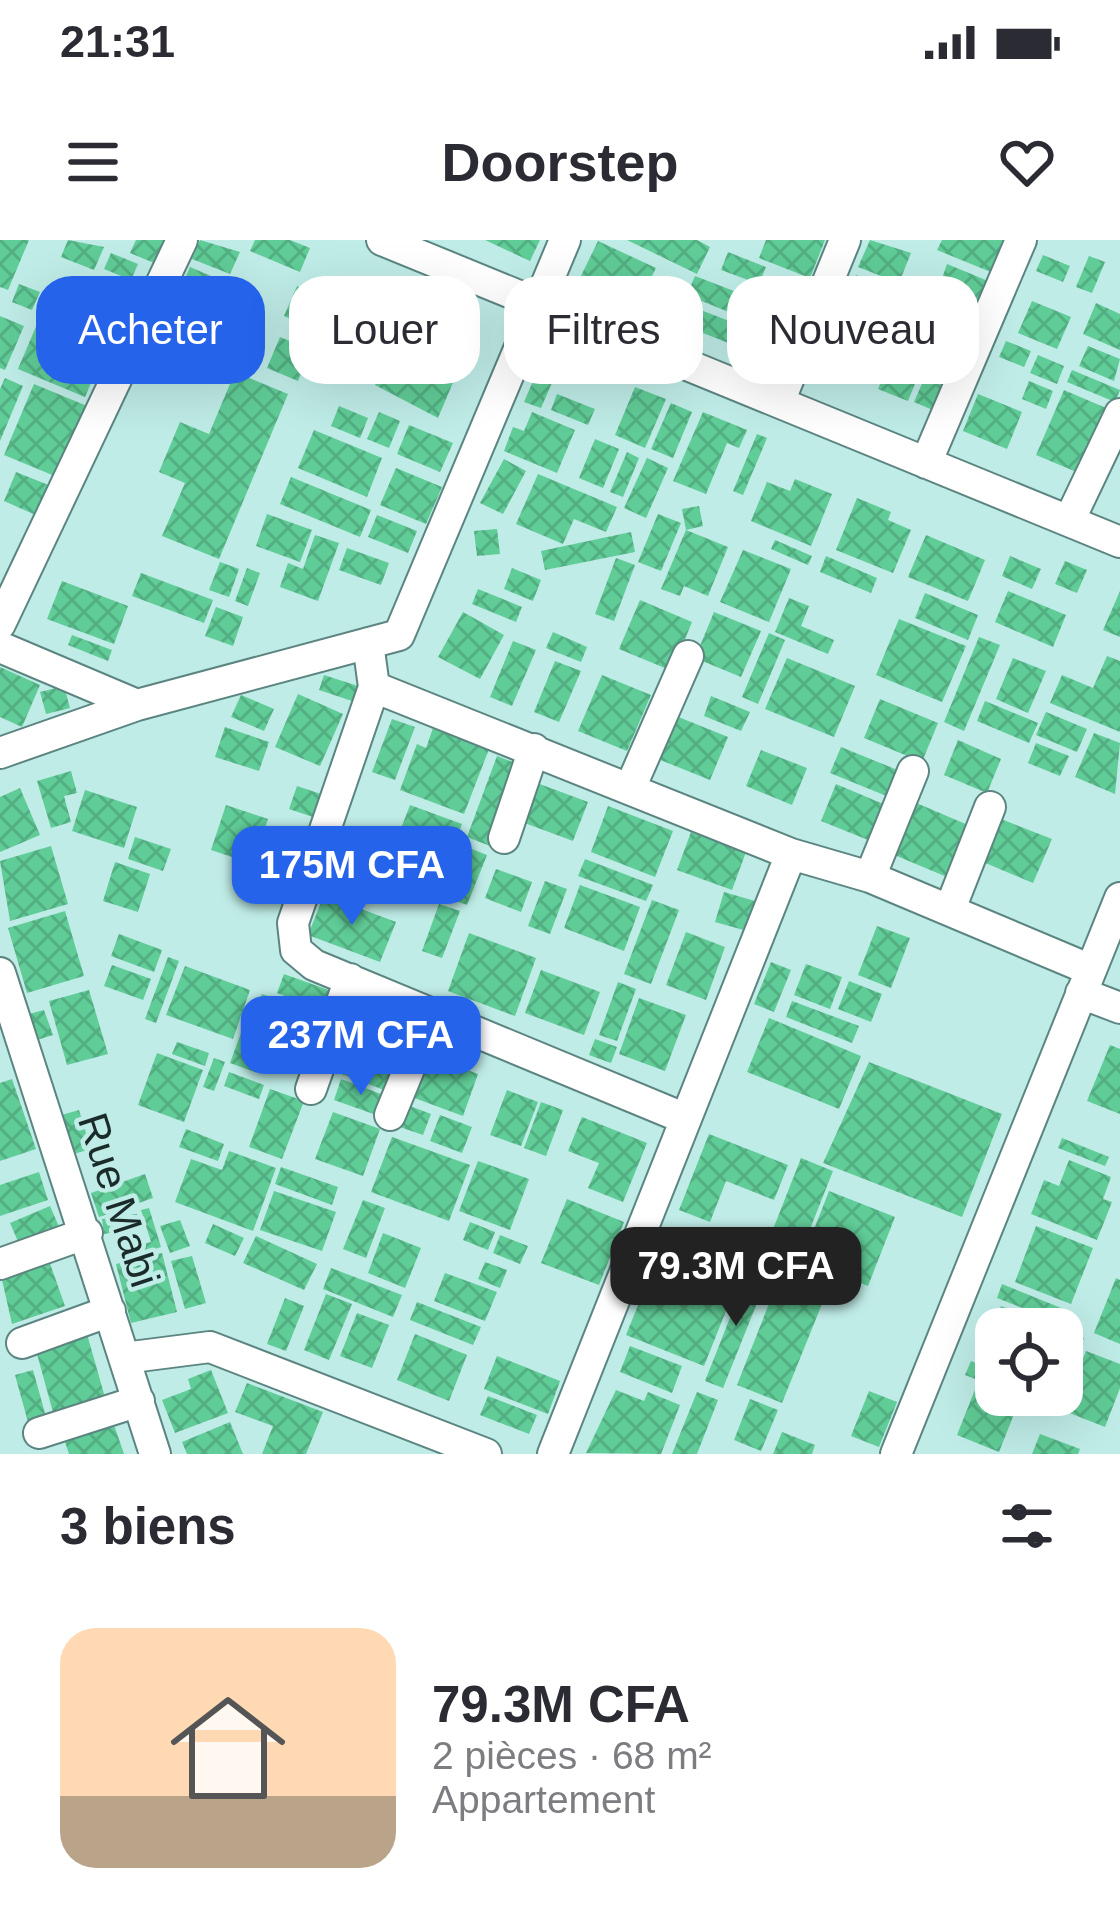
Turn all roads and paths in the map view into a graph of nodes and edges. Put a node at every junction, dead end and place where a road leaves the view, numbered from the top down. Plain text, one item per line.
1 (182, 240) edge
2 (382, 240) edge
3 (565, 240) edge
4 (845, 240) edge
5 (1021, 240) edge
6 (549, 276) edge
7 (504, 287) edge
8 (703, 370) edge
9 (505, 384) edge
10 (779, 402) junction
11 (1120, 414) edge
12 (926, 463) junction
13 (1069, 521) junction
14 (1120, 542) edge
15 (0, 625) edge
16 (368, 643) junction
17 (0, 647) edge
18 (688, 656) dead end
19 (374, 687) junction
20 (137, 705) junction
21 (534, 749) junction
22 (0, 753) edge
23 (913, 771) dead end
24 (631, 787) junction
25 (990, 807) dead end
26 (504, 838) dead end
27 (790, 854) junction
28 (870, 877) junction
29 (1120, 898) edge
30 (950, 909) junction
31 (0, 973) edge
32 (350, 979) junction
33 (1086, 982) junction
34 (1120, 1008) edge
35 (432, 1012) junction
36 (311, 1089) dead end
37 (390, 1114) dead end
38 (686, 1119) junction
39 (87, 1233) junction
40 (0, 1264) edge
41 (110, 1311) junction
42 (22, 1343) dead end
43 (124, 1358) junction
44 (139, 1401) junction
45 (39, 1433) dead end
46 (155, 1454) edge
47 (487, 1454) edge
48 (554, 1454) edge
49 (896, 1454) edge

1 - 15 street
2 - 7 street
3 - 6 street
4 - 10 street
5 - 12 street
8 - 10 street
9 - 16 street
10 - 12 street
11 - 13 street
12 - 13 street
13 - 14 street
16 - 19 street
16 - 20 street
17 - 20 street
18 - 24 street
19 - 21 street
19 - 32 street
20 - 22 street
21 - 24 street
21 - 26 street
23 - 28 street
24 - 27 street
25 - 30 street
27 - 28 street
27 - 38 street
28 - 30 street
29 - 33 street
30 - 33 street
31 - 39 street, Rue Mabi
32 - 35 street
32 - 36 street
33 - 34 street
33 - 49 street
35 - 37 street
35 - 38 street
38 - 48 street
39 - 40 street
39 - 41 street, Rue Mabi
41 - 42 street
41 - 43 street, Rue Mabi
43 - 44 street, Rue Mabi
43 - 47 street
44 - 45 street
44 - 46 street, Rue Mabi

